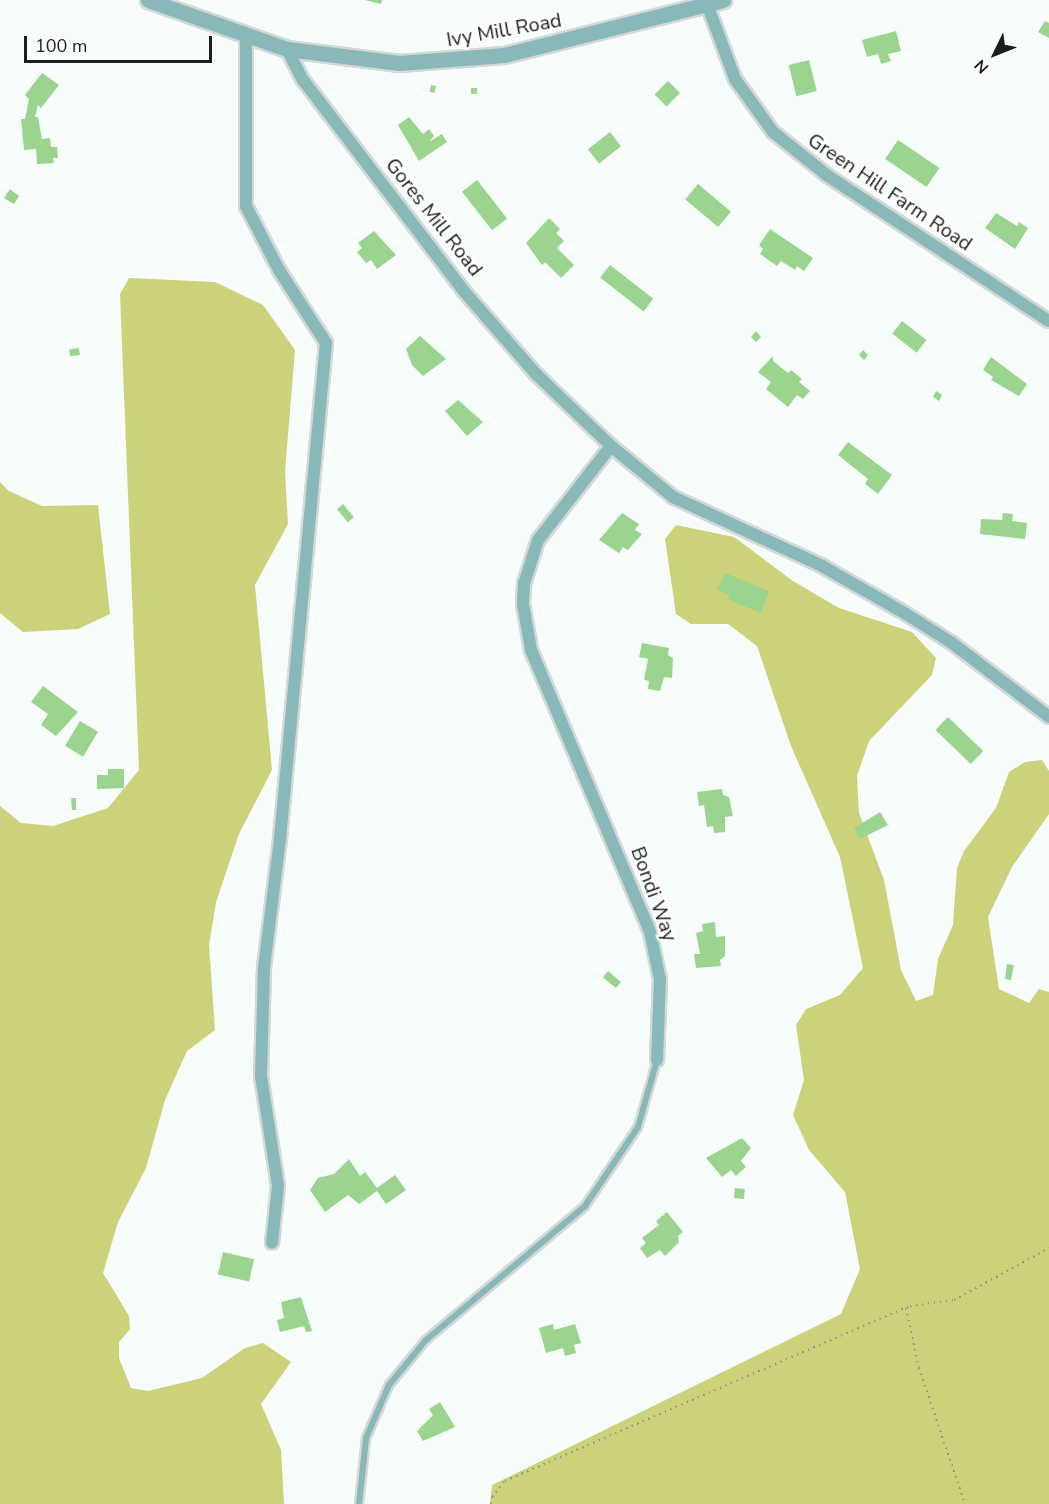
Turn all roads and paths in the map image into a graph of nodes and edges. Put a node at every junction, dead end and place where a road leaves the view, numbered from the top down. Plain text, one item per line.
1 (148, 0) edge
2 (723, 0) edge
3 (707, 4) junction
4 (246, 35) junction
5 (287, 49) junction
6 (1049, 321) edge
7 (611, 446) junction
8 (1049, 717) edge
9 (657, 1060) joint
10 (272, 1243) dead end
11 (1049, 1248) edge
12 (906, 1308) junction
13 (359, 1504) edge
14 (491, 1504) edge
15 (965, 1504) edge

1 - 4 street
2 - 3 street, Ivy Mill Road
3 - 5 street, Ivy Mill Road
3 - 6 street, Green Hill Farm Road
4 - 5 street
4 - 10 street
5 - 7 street, Gores Mill Road
7 - 8 street, Gores Mill Road
7 - 9 street, Bondi Way
9 - 13 lane, Bondi Way
11 - 12 path
12 - 14 path
12 - 15 path

